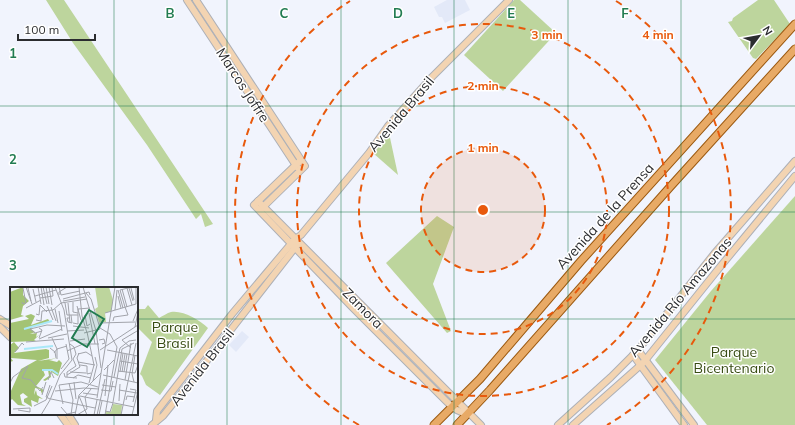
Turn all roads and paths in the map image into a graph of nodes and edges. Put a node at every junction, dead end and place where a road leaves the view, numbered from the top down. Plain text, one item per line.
1 (187, 0) edge
2 (196, 0) edge
3 (509, 0) edge
4 (795, 24) edge
5 (795, 49) edge
6 (301, 160) junction
7 (795, 160) edge
8 (296, 165) junction
9 (300, 171) junction
10 (795, 176) edge
11 (262, 209) junction
12 (295, 244) junction
13 (0, 319) edge
14 (10, 325) edge
15 (0, 328) edge
16 (10, 337) edge
17 (638, 350) junction
18 (633, 356) junction
19 (646, 360) junction
20 (640, 366) junction
21 (455, 405) junction
22 (466, 413) junction
23 (61, 415) edge
24 (69, 415) edge
25 (154, 423) edge
26 (68, 425) edge
27 (75, 425) edge
28 (434, 425) edge
29 (457, 425) edge
30 (481, 425) edge
31 (558, 425) edge
32 (573, 425) edge
33 (684, 425) edge
34 (694, 425) edge

1 - 8 street, Marcos Joffre
2 - 6 street, Marcos Joffre
3 - 12 street, Avenida Brasil
4 - 21 main road, Avenida de la Prensa
5 - 22 main road, Avenida de la Prensa
6 - 8 street
6 - 9 street, Marcos Joffre
7 - 17 street, Avenida Río Amazonas
8 - 9 street, Marcos Joffre
8 - 11 street, Zamora
9 - 11 street
10 - 19 street, Avenida Río Amazonas
11 - 12 street, Zamora
12 - 21 street, Zamora
12 - 25 street, Avenida Brasil
12 - 25 street, Avenida Brasil
13 - 14 street
15 - 16 street
17 - 18 street, Avenida Río Amazonas
17 - 19 street
18 - 20 street
18 - 31 street, Avenida Río Amazonas
19 - 20 street, Avenida Río Amazonas
19 - 34 street
20 - 32 street, Avenida Río Amazonas
20 - 33 street
21 - 22 street, Zamora
21 - 28 main road, Avenida de la Prensa
22 - 29 main road, Avenida de la Prensa
22 - 30 street, Zamora
23 - 26 street
24 - 27 street

